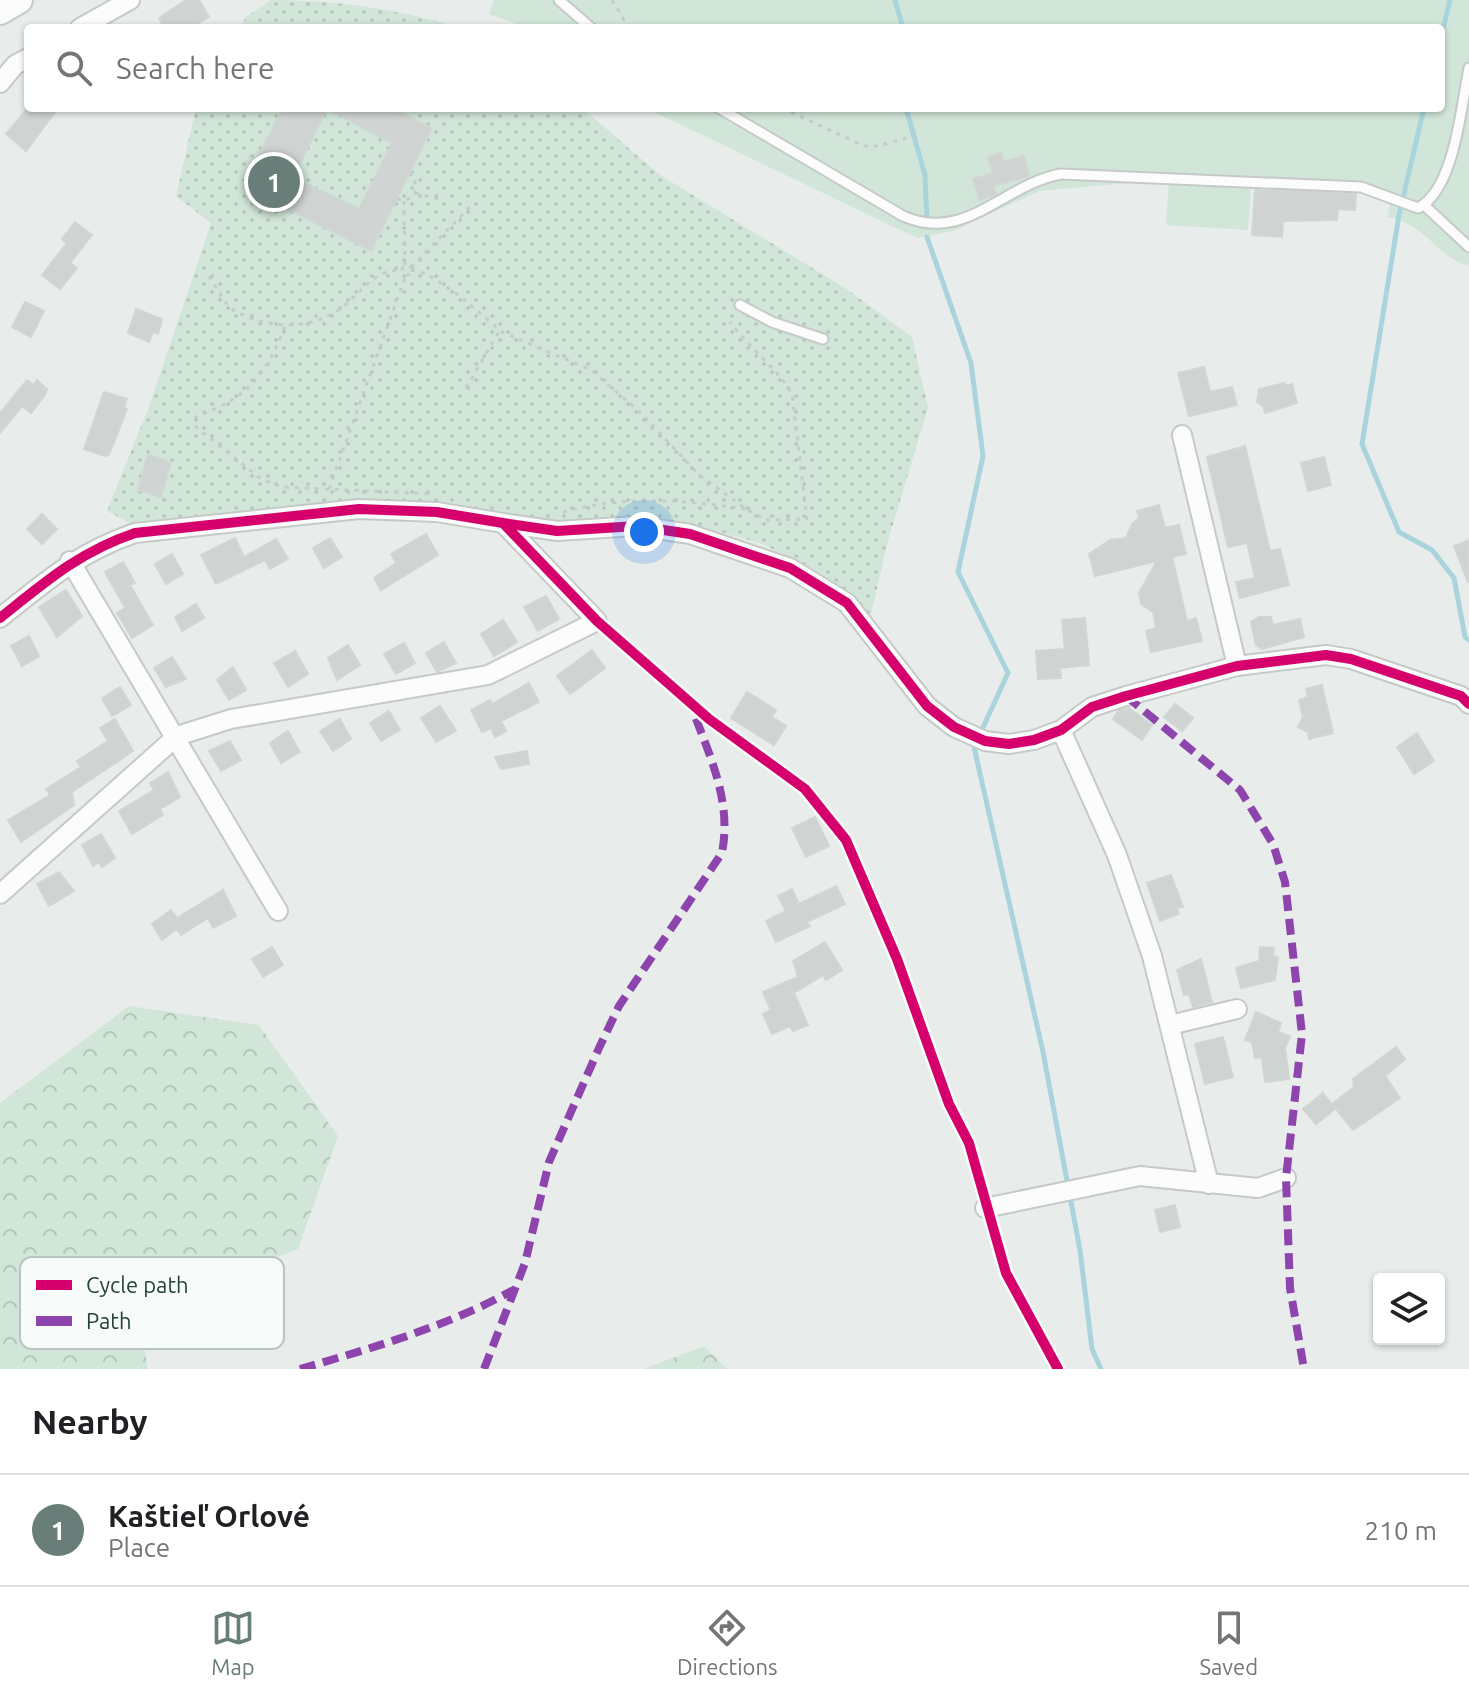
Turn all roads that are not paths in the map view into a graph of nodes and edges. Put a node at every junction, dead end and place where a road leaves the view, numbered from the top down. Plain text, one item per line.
1 (19, 0) edge
2 (130, 0) edge
3 (559, 0) edge
4 (0, 11) edge
5 (87, 24) edge
6 (586, 24) edge
7 (24, 60) edge
8 (1469, 68) edge
9 (0, 83) edge
10 (726, 112) edge
11 (1424, 205) junction
12 (1469, 247) edge
13 (740, 305) dead end
14 (823, 339) dead end
15 (1182, 435) dead end
16 (503, 523) junction
17 (70, 561) junction
18 (0, 618) edge
19 (597, 621) junction
20 (1237, 666) junction
21 (1469, 704) edge
22 (1061, 730) junction
23 (177, 736) junction
24 (0, 894) edge
25 (278, 911) dead end
26 (1237, 1009) dead end
27 (1170, 1025) junction
28 (1286, 1178) dead end
29 (1209, 1184) junction
30 (985, 1208) junction
31 (1058, 1369) edge

1 - 4 main road
2 - 5 street
3 - 6 lane
7 - 9 street
8 - 11 lane
10 - 11 lane
11 - 12 lane
13 - 14 lane
15 - 20 street
16 - 17 street
16 - 19 street
16 - 22 street
17 - 18 street
17 - 23 street
19 - 23 street
19 - 30 lane
20 - 21 street
20 - 22 street
22 - 27 street
23 - 24 street
23 - 25 street
26 - 27 street
27 - 29 street
28 - 29 street
29 - 30 street
30 - 31 lane

